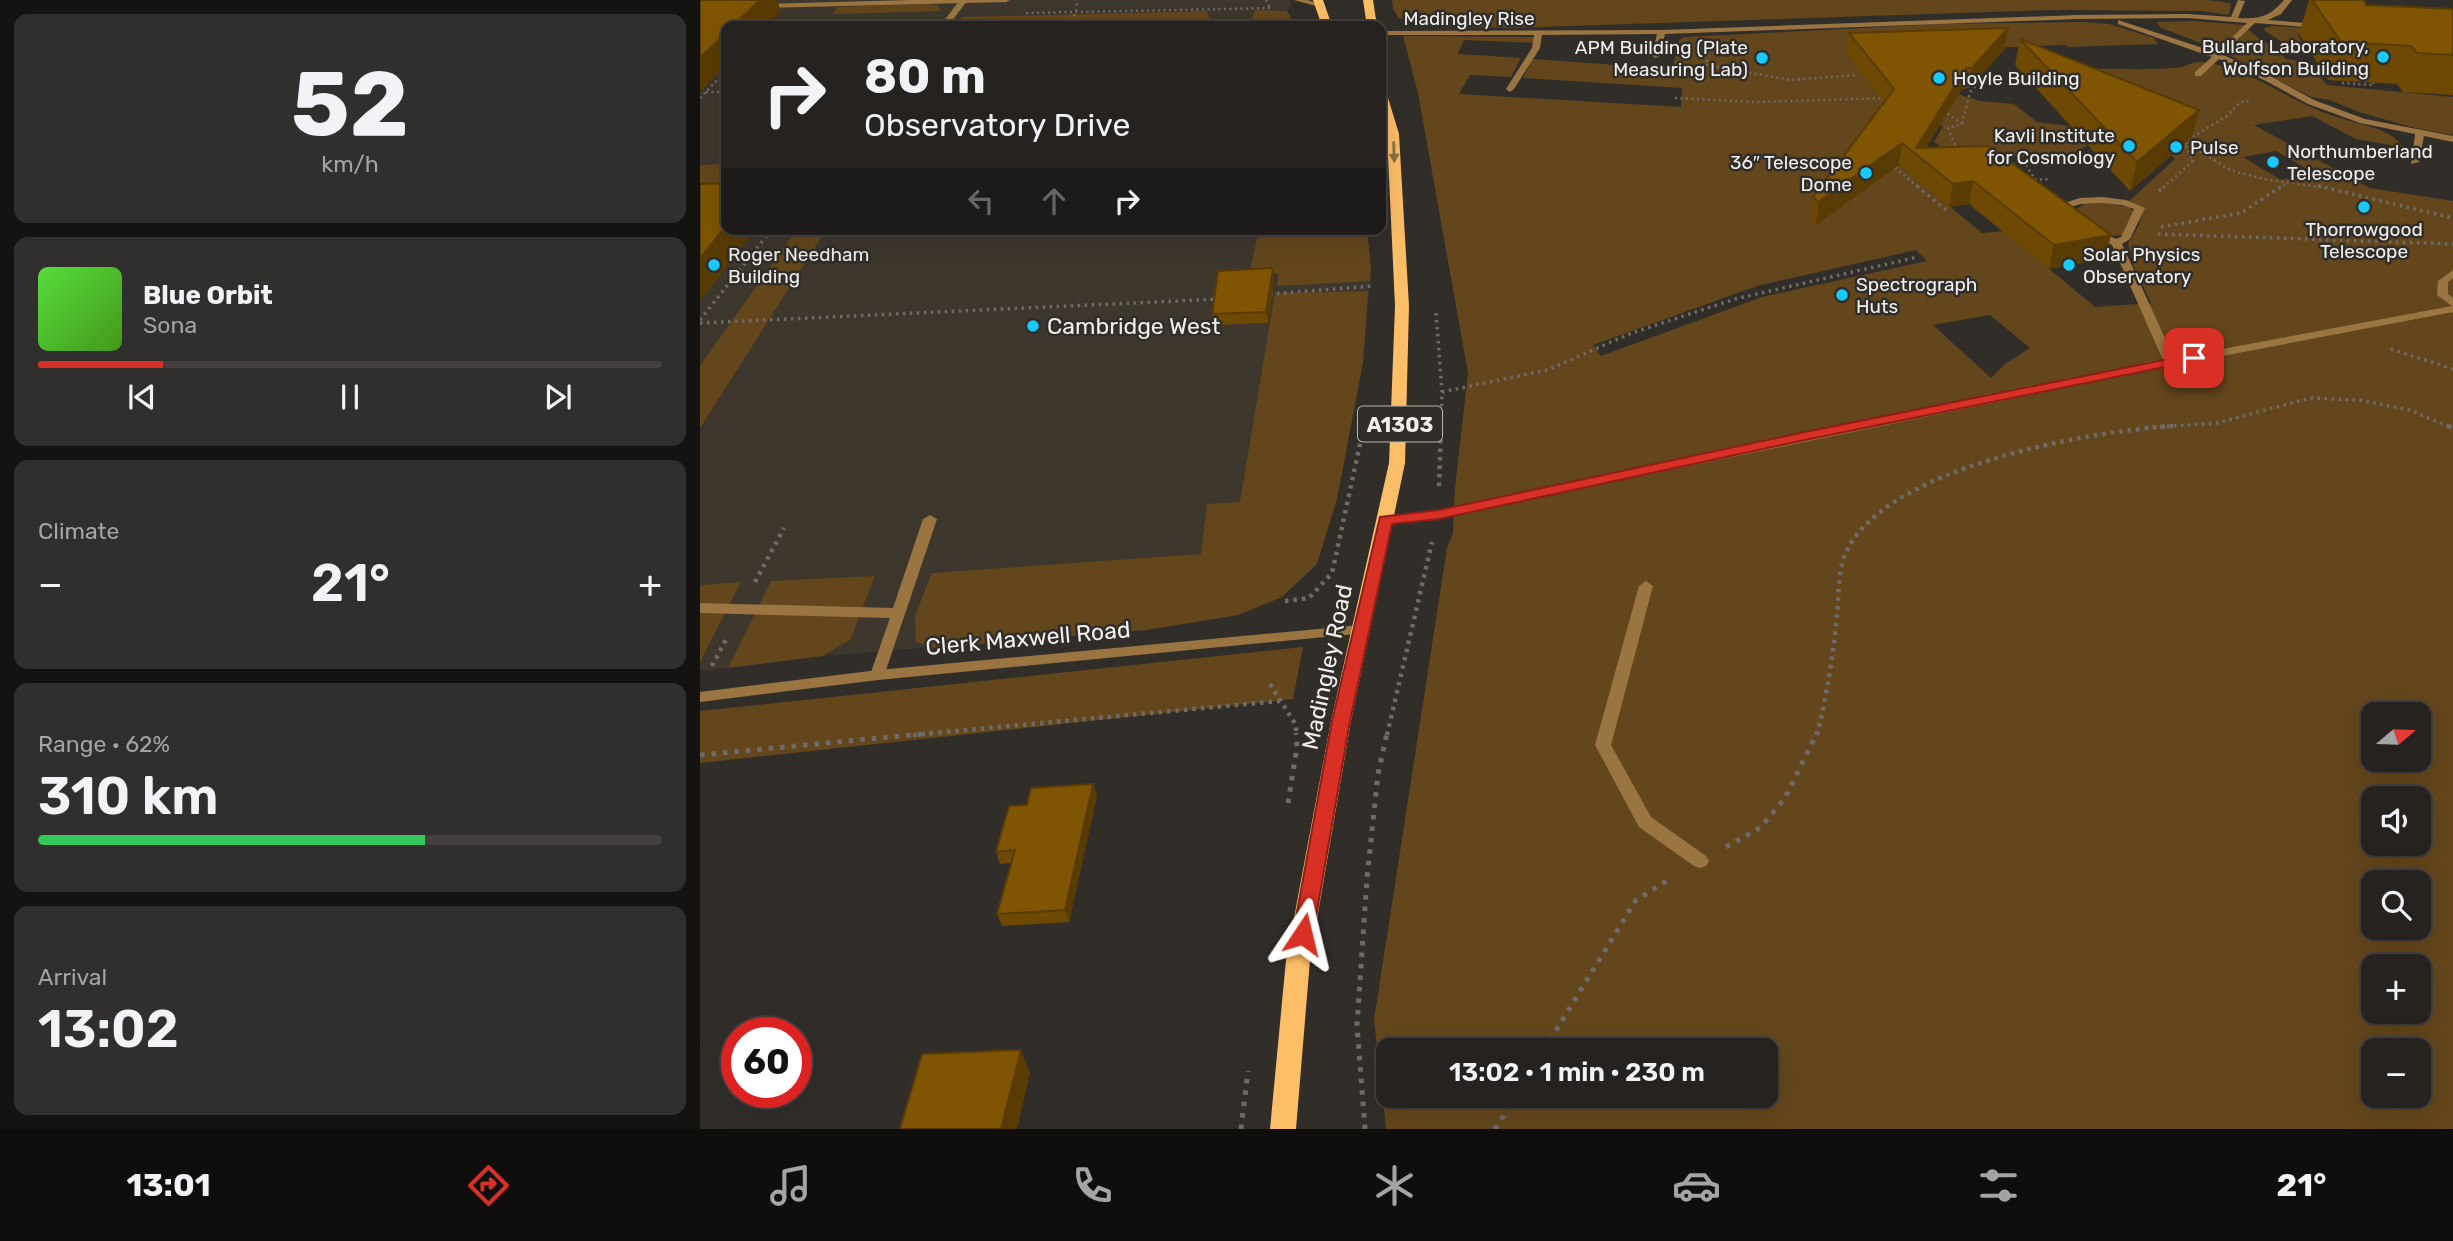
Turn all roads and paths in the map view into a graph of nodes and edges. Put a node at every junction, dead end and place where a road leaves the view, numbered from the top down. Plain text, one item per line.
1 (1006, 0) edge
2 (1077, 0) edge
3 (1266, 0) edge
4 (1298, 0) edge
5 (1368, 0) edge
6 (2239, 0) edge
7 (2288, 0) edge
8 (963, 1) edge
9 (1319, 3) edge
10 (753, 6) edge
11 (1270, 8) dead end
12 (2103, 17) junction
13 (2234, 19) junction
14 (948, 21) edge
15 (1072, 21) edge
16 (1325, 21) edge
17 (1370, 21) edge
18 (2256, 21) junction
19 (2325, 26) edge
20 (1662, 32) junction
21 (1386, 33) edge
22 (1538, 34) junction
23 (2226, 47) dead end
24 (1709, 52) dead end
25 (1656, 56) dead end
26 (2218, 56) junction
27 (2198, 74) dead end
28 (1856, 75) dead end
29 (721, 76) edge
30 (1983, 79) edge
31 (2331, 83) dead end
32 (2373, 83) edge
33 (1510, 89) dead end
34 (705, 92) junction
35 (721, 92) edge
36 (700, 98) edge
37 (1675, 98) dead end
38 (1899, 98) edge
39 (2311, 102) junction
40 (1937, 108) edge
41 (1386, 109) edge
42 (1962, 124) junction
43 (2420, 134) junction
44 (2172, 137) edge
45 (2453, 139) edge
46 (2089, 142) edge
47 (2184, 142) junction
48 (1959, 154) edge
49 (1883, 157) edge
50 (2414, 162) dead end
51 (2026, 164) junction
52 (2001, 165) edge
53 (1903, 175) junction
54 (1894, 176) edge
55 (2051, 179) dead end
56 (2021, 180) edge
57 (2288, 182) junction
58 (1386, 189) edge
59 (2046, 194) joint
60 (2065, 205) junction
61 (2140, 208) junction
62 (1946, 210) dead end
63 (1396, 214) junction
64 (2453, 218) edge
65 (2129, 233) junction
66 (767, 235) edge
67 (2116, 243) junction
68 (2453, 244) edge
69 (1918, 257) dead end
70 (2453, 273) edge
71 (1380, 285) dead end
72 (1260, 298) edge
73 (1232, 299) edge
74 (2453, 306) edge
75 (700, 322) edge
76 (2340, 331) junction
77 (2170, 362) junction
78 (2453, 369) edge
79 (1442, 392) dead end
80 (2453, 428) edge
81 (1357, 464) dead end
82 (930, 519) dead end
83 (1385, 520) junction
84 (1646, 586) dead end
85 (1286, 601) dead end
86 (700, 608) edge
87 (899, 613) junction
88 (1361, 630) junction
89 (878, 674) junction
90 (700, 697) edge
91 (1280, 701) dead end
92 (1390, 717) dead end
93 (700, 755) edge
94 (1700, 861) junction
95 (1551, 1038) edge
96 (1508, 1108) edge
97 (1283, 1129) edge
98 (1365, 1129) edge
99 (1495, 1129) edge

1 - 8 street
2 - 15 path
3 - 11 path
4 - 9 street
5 - 17 main road
6 - 13 street
7 - 18 street
8 - 10 street
8 - 14 street
9 - 16 main road
12 - 13 street
12 - 20 street, Madingley Rise
12 - 26 street
13 - 18 street
18 - 19 street
18 - 23 street
20 - 22 street, Madingley Rise
20 - 25 street
21 - 22 street, Madingley Rise
22 - 33 street
24 - 28 path
26 - 27 street
26 - 39 street
29 - 34 path
30 - 42 path
31 - 32 path
34 - 35 path
34 - 36 path
37 - 38 path
39 - 43 street
39 - 47 path
40 - 42 path
41 -> 63 main road, Madingley Road / A1303
42 - 48 path
43 - 45 street
43 - 50 street
44 - 47 path
46 - 51 path
47 - 57 path
47 - 61 path
49 - 53 path
51 - 52 path
51 - 59 path
53 - 54 path
53 - 62 path
55 - 56 path, bridge
57 - 64 path
57 - 65 path
58 - 63 main road, Madingley Road / A1303
59 - 60 street
60 - 61 street
60 - 67 street
61 - 65 street
63 - 83 main road, Madingley Road / A1303
65 - 67 street
65 - 68 path
66 - 75 path
67 - 77 street
69 - 79 path
70 - 74 street
71 - 72 path
73 - 75 path
74 - 76 street
76 - 77 street
76 - 78 path
77 - 83 street
80 - 94 path
81 - 85 path
82 - 87 street
83 - 88 main road, Madingley Road / A1303
84 - 94 street
86 - 87 street
87 - 89 street
88 - 89 street, Clerk Maxwell Road
88 - 97 main road, Madingley Road / A1303
89 - 90 street, Clerk Maxwell Road
91 - 93 path
92 - 98 path
94 - 95 path
96 - 99 path

